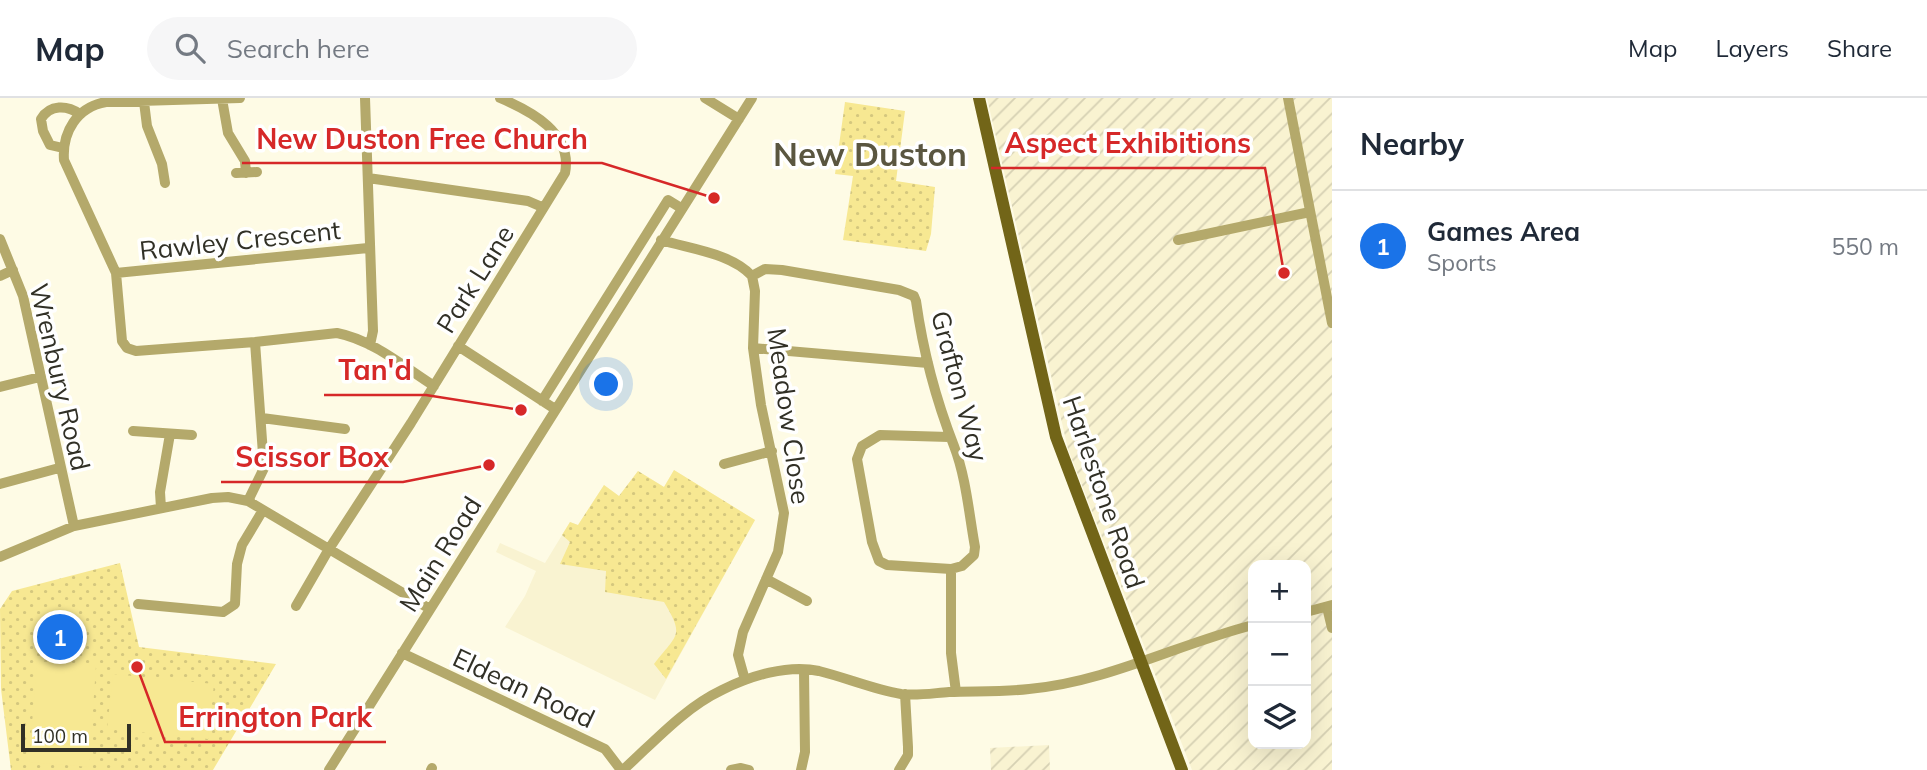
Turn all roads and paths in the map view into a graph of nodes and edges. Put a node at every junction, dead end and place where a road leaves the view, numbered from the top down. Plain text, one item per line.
1 (240, 98) edge
2 (365, 98) edge
3 (500, 98) edge
4 (705, 98) edge
5 (752, 98) edge
6 (979, 98) edge
7 (1288, 98) edge
8 (222, 99) edge
9 (144, 102) junction
10 (80, 114) junction
11 (739, 119) junction
12 (63, 148) junction
13 (257, 172) dead end
14 (368, 178) junction
15 (165, 183) dead end
16 (542, 207) junction
17 (681, 208) junction
18 (1310, 212) junction
19 (0, 239) edge
20 (661, 240) junction
21 (1178, 240) dead end
22 (368, 248) junction
23 (13, 270) junction
24 (116, 273) junction
25 (0, 276) edge
26 (752, 276) junction
27 (618, 281) junction
28 (630, 289) junction
29 (1332, 323) edge
30 (255, 342) junction
31 (370, 345) junction
32 (458, 346) junction
33 (753, 348) junction
34 (928, 363) junction
35 (40, 377) junction
36 (434, 386) junction
37 (0, 387) edge
38 (542, 401) junction
39 (555, 409) junction
40 (262, 418) junction
41 (345, 429) dead end
42 (133, 431) dead end
43 (170, 434) junction
44 (192, 435) dead end
45 (948, 437) junction
46 (772, 451) junction
47 (724, 464) dead end
48 (59, 468) junction
49 (0, 484) edge
50 (248, 501) junction
51 (161, 508) junction
52 (263, 510) junction
53 (74, 526) junction
54 (329, 550) junction
55 (0, 557) edge
56 (951, 569) junction
57 (766, 579) junction
58 (807, 601) dead end
59 (138, 604) dead end
60 (296, 606) dead end
61 (1329, 606) edge
62 (429, 610) junction
63 (1311, 611) edge
64 (1248, 626) edge
65 (1332, 628) edge
66 (402, 653) junction
67 (1142, 662) junction
68 (804, 670) junction
69 (745, 680) junction
70 (956, 692) junction
71 (905, 694) junction
72 (330, 770) edge
73 (622, 770) edge
74 (731, 770) edge
75 (749, 770) edge
76 (801, 770) edge
77 (899, 770) edge
78 (1182, 770) edge

1 - 8 street
2 - 14 street
3 - 16 street, Park Lane
4 - 11 street
5 - 11 street, Main Road
6 - 67 main road, Harlestone Road
7 - 18 street
8 - 9 street
8 - 13 street
9 - 10 street
9 - 15 street
10 - 12 street
10 - 12 street
11 - 17 street, Main Road
12 - 24 street, Rawley Crescent
14 - 16 street
14 - 22 street
16 - 32 street, Park Lane
17 - 20 street, Main Road
17 - 27 street
18 - 21 street
18 - 29 street
19 - 23 street, Wrenbury Road
20 - 26 street
20 - 28 street, Main Road
22 - 24 street, Rawley Crescent
22 - 31 street
23 - 25 street
23 - 35 street, Wrenbury Road
24 - 30 street, Rawley Crescent
26 - 33 street, Meadow Close
26 - 34 street, Grafton Way
27 - 28 street
27 - 38 street
28 - 39 street, Main Road
30 - 31 street, Rawley Crescent
30 - 40 street
31 - 36 street, Rawley Crescent
32 - 36 street, Park Lane
32 - 38 street
33 - 34 street
33 - 46 street, Meadow Close
34 - 45 street, Grafton Way
35 - 37 street
35 - 48 street, Wrenbury Road
36 - 54 street, Park Lane
38 - 39 street
39 - 62 street, Main Road
40 - 41 street
40 - 50 street
42 - 43 street
43 - 44 street
43 - 51 street
45 - 56 street, Grafton Way
45 - 56 street
46 - 47 street
46 - 57 street, Meadow Close
48 - 49 street
48 - 53 street, Wrenbury Road
50 - 51 street
50 - 52 street
51 - 53 street
52 - 54 street
52 - 59 street
53 - 55 street
54 - 60 street, Park Lane
54 - 62 street
56 - 70 street
57 - 58 street
57 - 69 street, Meadow Close
61 - 63 street
61 - 65 street
62 - 66 street, Main Road
64 - 67 street
66 - 72 street, Main Road
66 - 73 street, Eldean Road
67 - 70 street
67 - 78 main road, Harlestone Road
68 - 69 street
68 - 71 street
68 - 76 street
69 - 73 street
70 - 71 street
71 - 77 street
74 - 75 street

